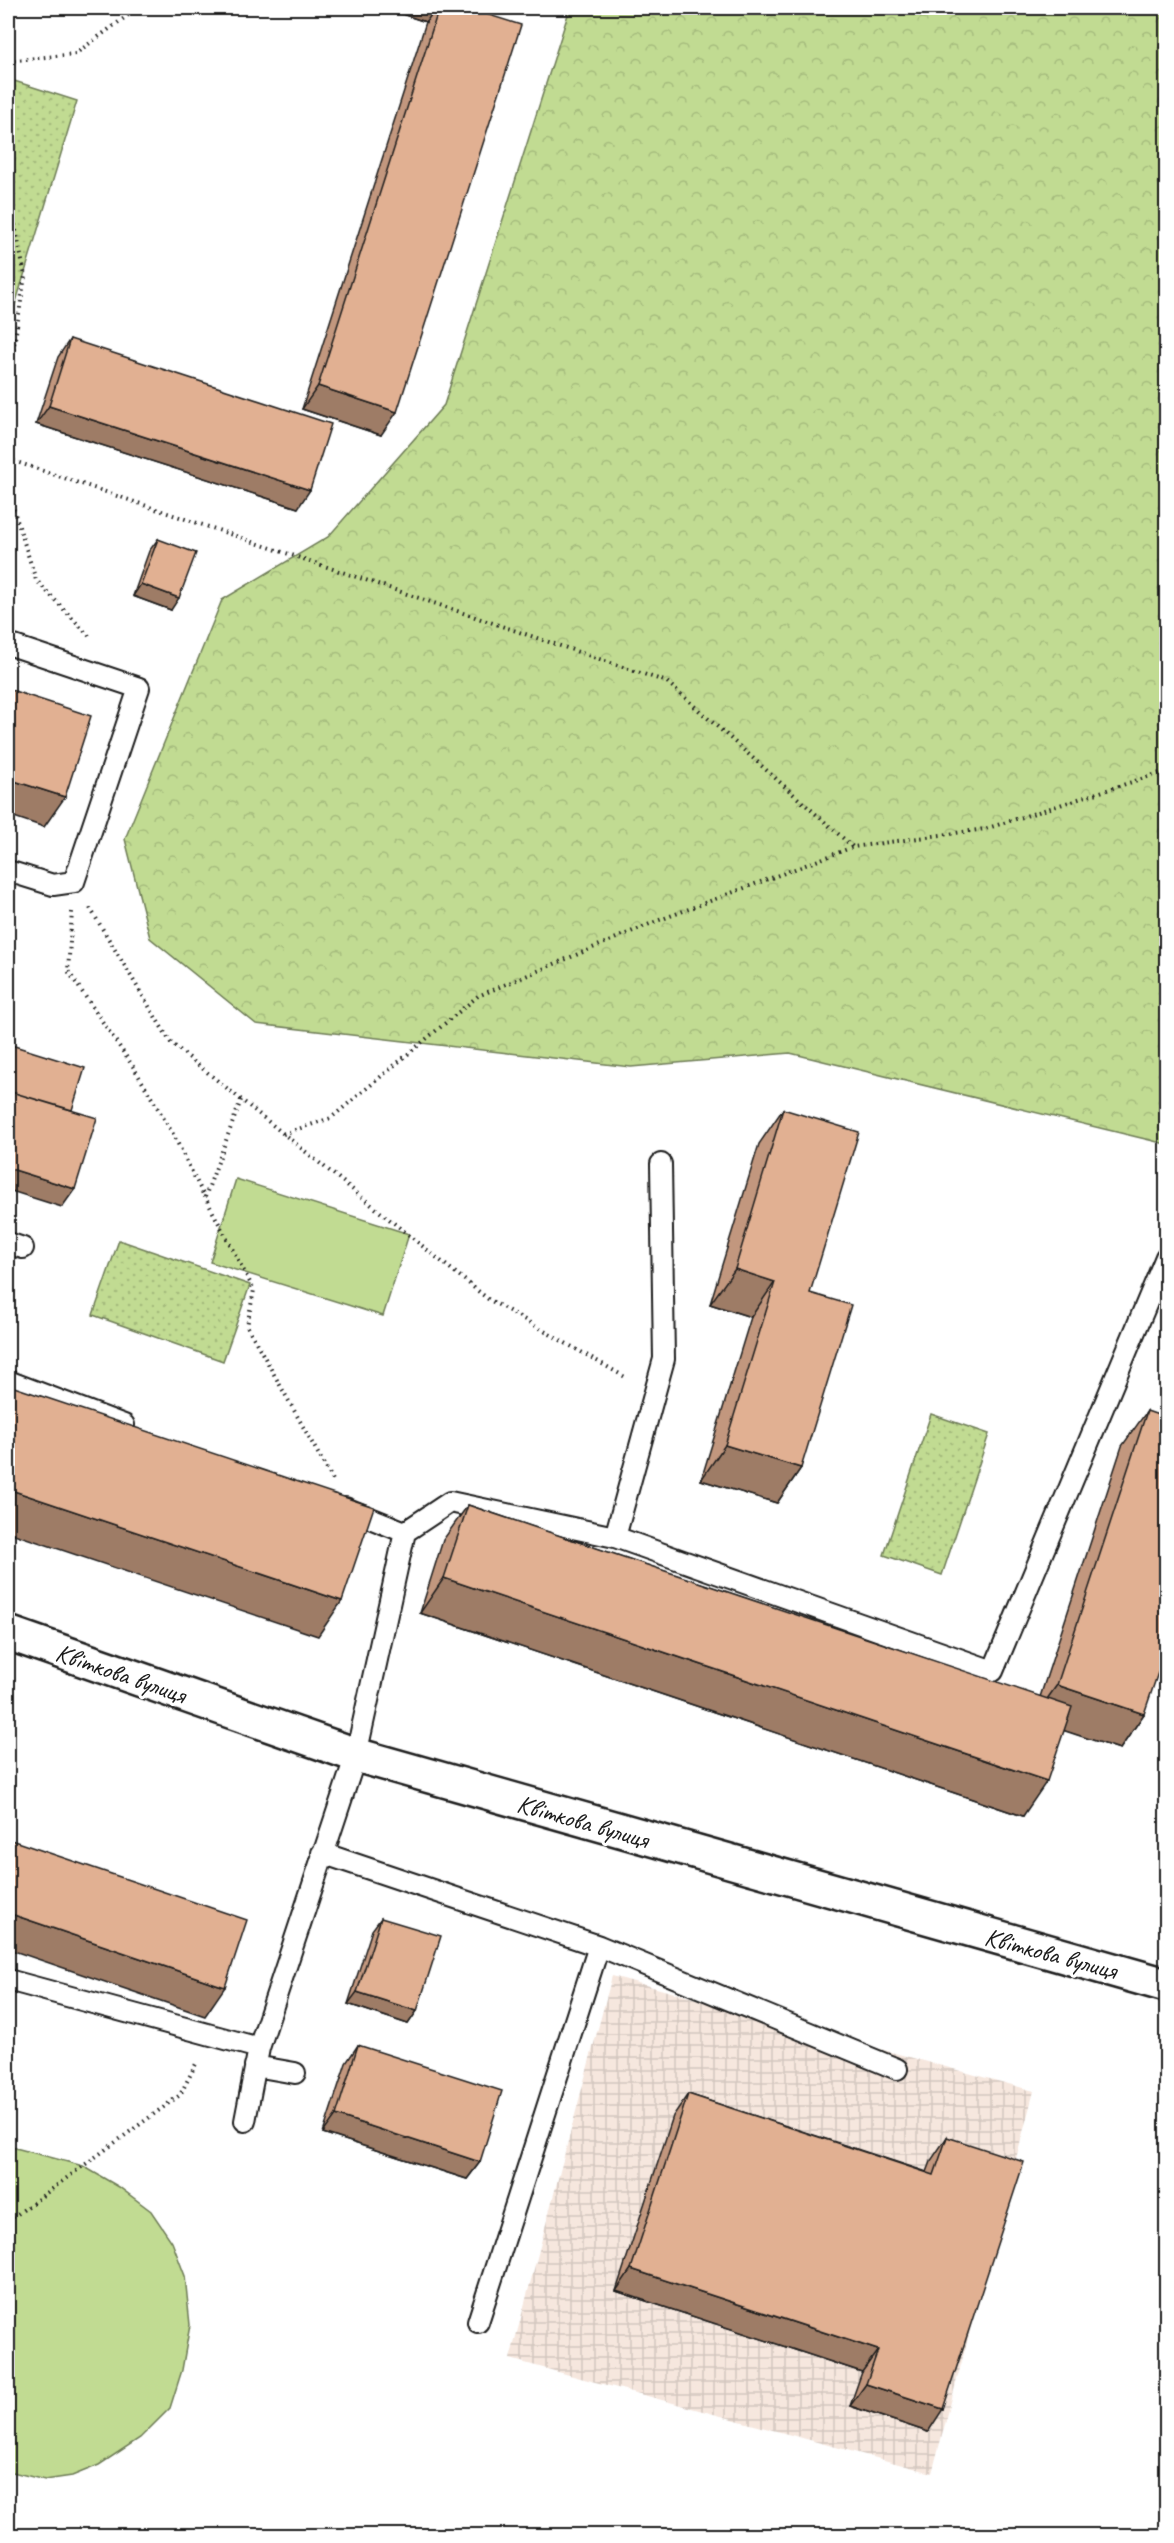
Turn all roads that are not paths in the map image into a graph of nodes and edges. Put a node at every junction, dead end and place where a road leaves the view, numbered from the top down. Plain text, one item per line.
1 (8, 644) edge
2 (8, 871) edge
3 (661, 1164) dead end
4 (1167, 1257) edge
5 (8, 1381) edge
6 (140, 1430) edge
7 (327, 1500) edge
8 (405, 1532) junction
9 (615, 1537) junction
10 (8, 1633) edge
11 (356, 1755) junction
12 (322, 1853) junction
13 (599, 1946) junction
14 (8, 1980) edge
15 (1167, 1985) edge
16 (257, 2057) junction
17 (897, 2069) dead end
18 (295, 2073) dead end
19 (245, 2121) dead end
20 (478, 2322) dead end

1 - 2 lane
3 - 9 lane
4 - 9 lane
5 - 6 lane
7 - 8 lane
8 - 9 lane
8 - 11 lane
10 - 11 street, Квіткова вулиця
11 - 12 lane
11 - 15 street, Квіткова вулиця
12 - 13 lane
12 - 16 lane
13 - 17 lane
13 - 20 lane
14 - 16 lane
16 - 18 lane
16 - 19 lane

